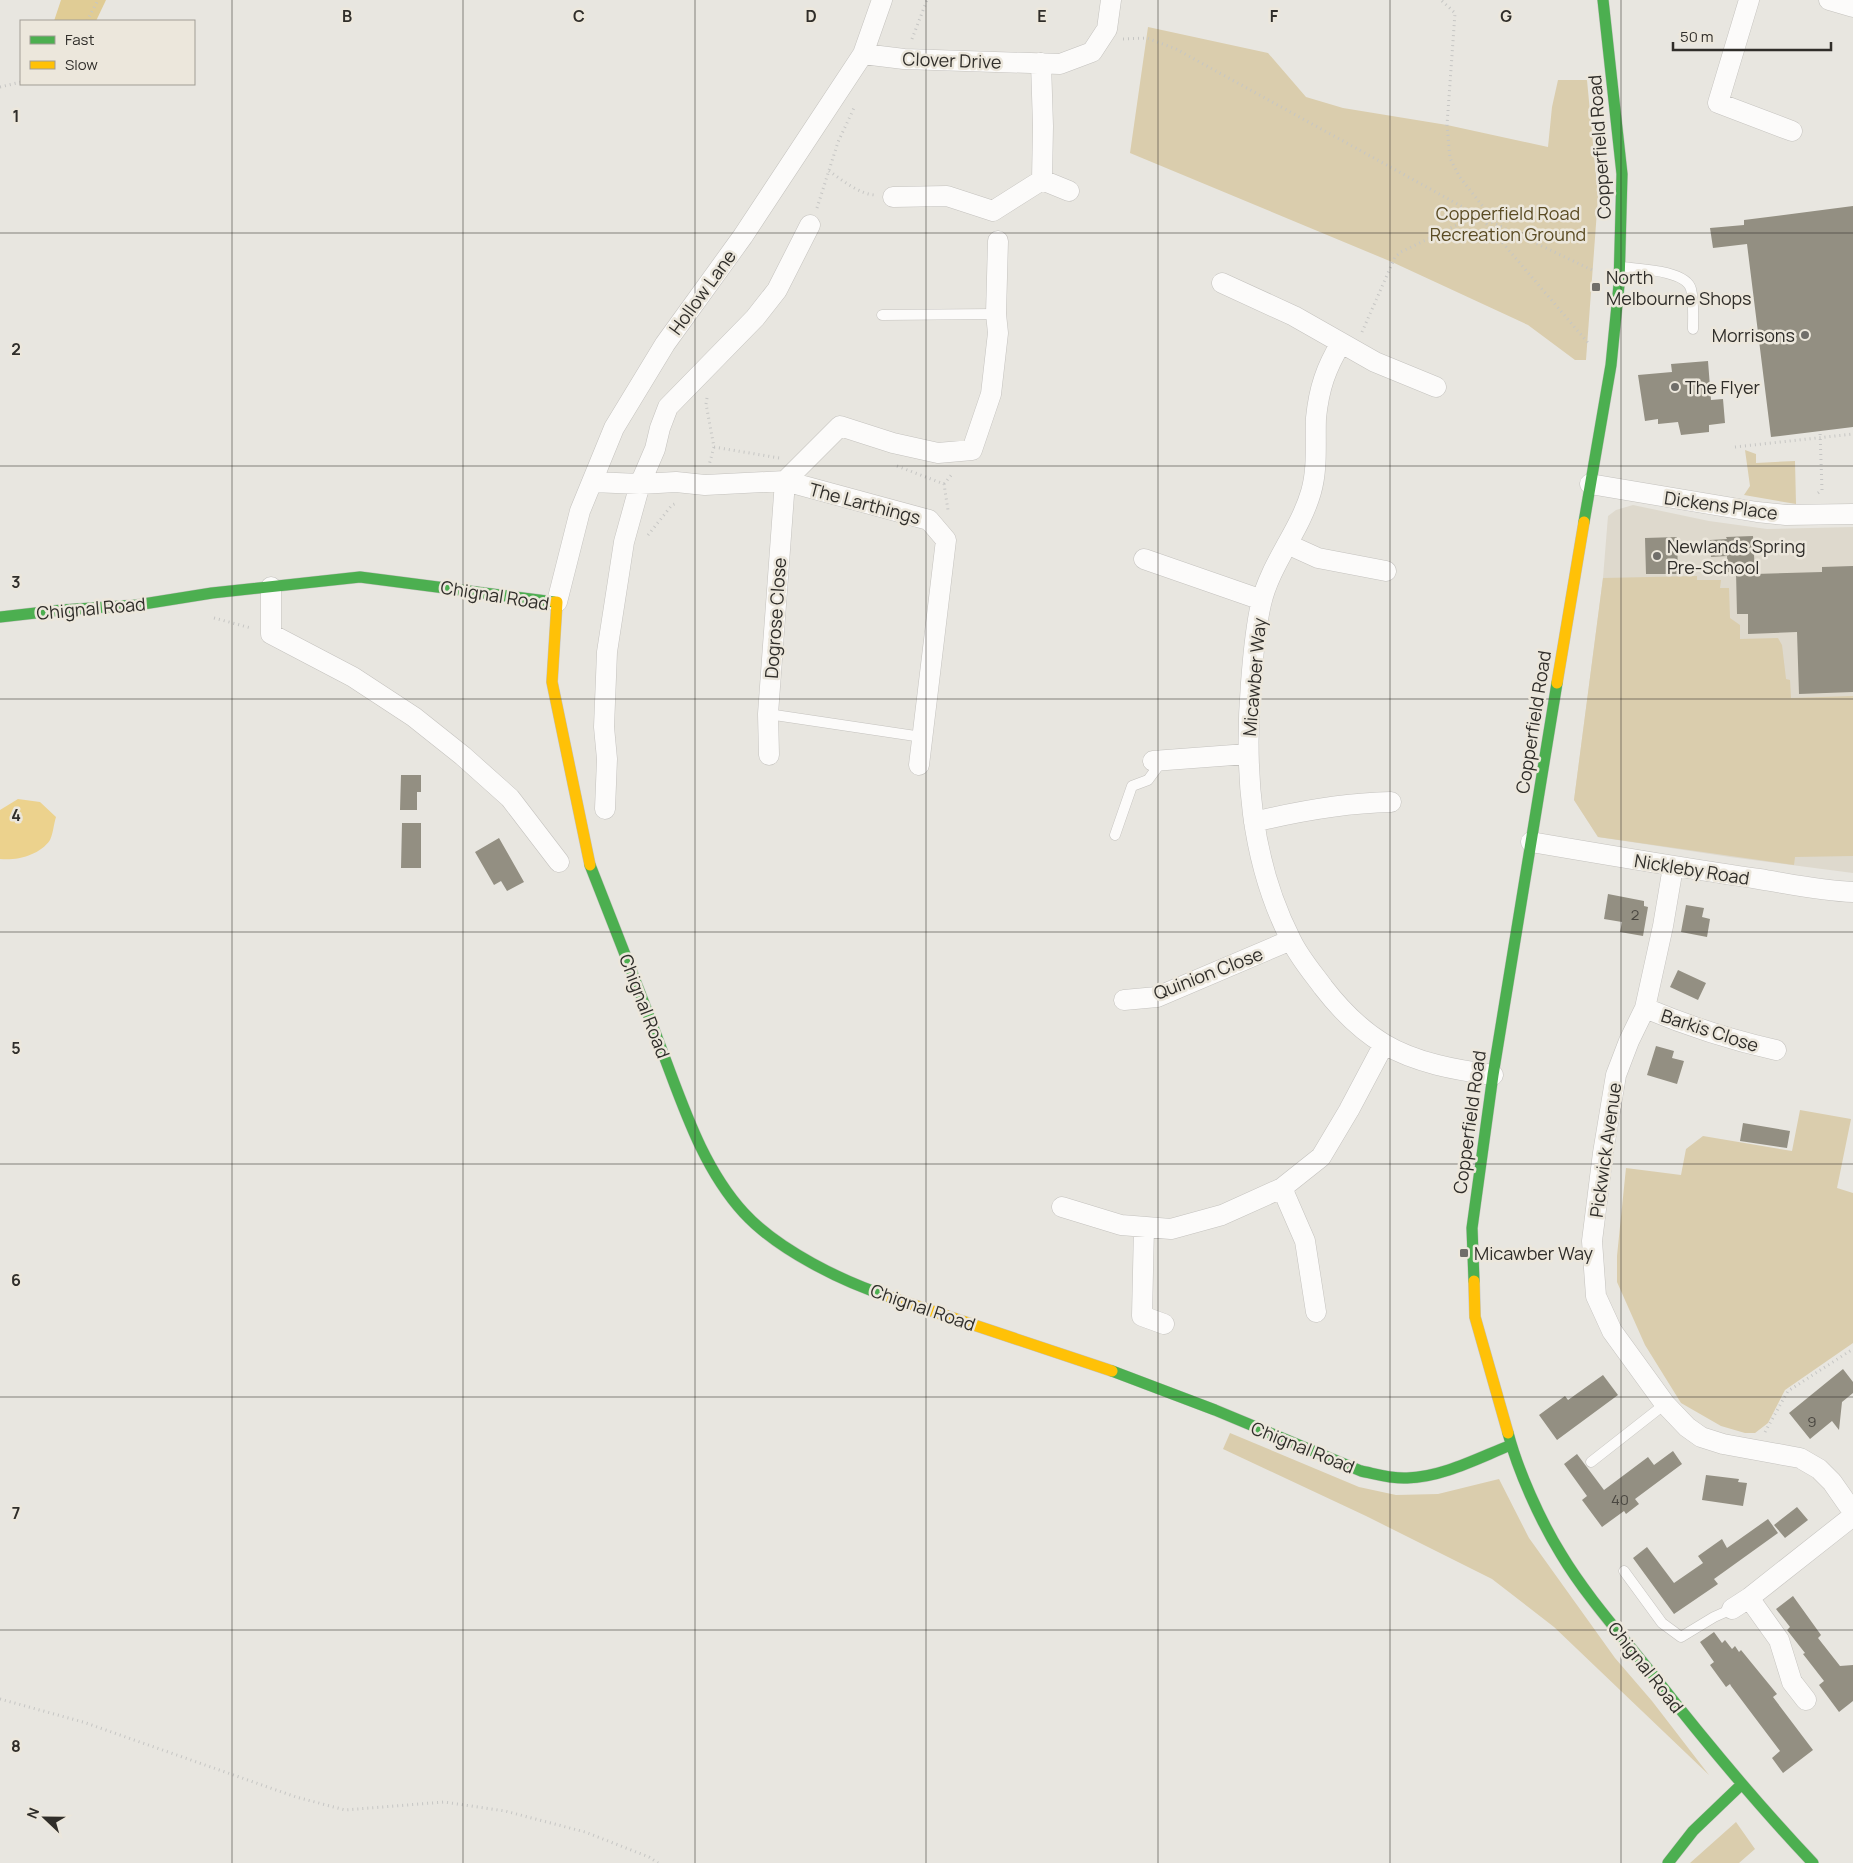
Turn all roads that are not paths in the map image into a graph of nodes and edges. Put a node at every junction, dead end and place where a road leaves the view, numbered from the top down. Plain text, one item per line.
1 (882, 0) edge
2 (1111, 0) edge
3 (1603, 0) edge
4 (1749, 0) edge
5 (1829, 0) edge
6 (1853, 7) edge
7 (863, 54) junction
8 (1041, 63) junction
9 (1792, 130) dead end
10 (1042, 180) junction
11 (1069, 191) dead end
12 (893, 197) road end
13 (810, 225) road end
14 (998, 241) dead end
15 (1620, 267) junction
16 (1222, 283) dead end
17 (882, 314) dead end
18 (996, 314) junction
19 (1694, 329) dead end
20 (1347, 347) junction
21 (1436, 387) dead end
22 (785, 481) junction
23 (592, 482) junction
24 (640, 484) junction
25 (1590, 484) junction
26 (1853, 514) edge
27 (1287, 544) junction
28 (1144, 559) dead end
29 (1386, 570) dead end
30 (271, 587) junction
31 (1262, 600) junction
32 (557, 602) junction
33 (0, 617) edge
34 (768, 714) junction
35 (922, 737) junction
36 (1247, 754) junction
37 (768, 756) dead end
38 (1158, 761) joint
39 (919, 765) dead end
40 (1392, 802) dead end
41 (605, 809) dead end
42 (1254, 822) junction
43 (1115, 835) dead end
44 (1531, 842) junction
45 (559, 862) dead end
46 (1673, 867) junction
47 (1853, 892) edge
48 (1291, 940) junction
49 (1124, 1000) dead end
50 (1645, 1008) junction
51 (1384, 1044) junction
52 (1776, 1050) dead end
53 (1493, 1075) junction
54 (1282, 1188) junction
55 (1062, 1208) dead end
56 (1144, 1227) junction
57 (1316, 1312) dead end
58 (1164, 1324) dead end
59 (1665, 1404) junction
60 (1511, 1445) junction
61 (1591, 1462) dead end
62 (1853, 1512) edge
63 (1853, 1516) edge
64 (1624, 1571) dead end
65 (1749, 1598) junction
66 (1732, 1609) joint
67 (1806, 1700) dead end
68 (1742, 1784) junction
69 (1668, 1863) edge
70 (1813, 1863) edge

1 - 7 street, Hollow Lane
2 - 8 street, Clover Drive
3 - 15 street, Copperfield Road
4 - 9 street
5 - 6 street
7 - 8 street, Clover Drive
7 - 23 street, Hollow Lane
8 - 10 street
10 - 11 street
10 - 12 street
13 - 24 street
14 - 18 street
15 - 19 lane
15 - 25 street, Copperfield Road
16 - 20 street
17 - 18 lane
18 - 22 street
20 - 21 street
20 - 27 street, Micawber Way
22 - 24 street, The Larthings
22 - 34 street, Dogrose Close
22 - 35 street, The Larthings
23 - 24 street, The Larthings
23 - 32 street, Hollow Lane
24 - 41 street
25 - 26 street, Dickens Place
25 - 44 street, Copperfield Road
27 - 29 street
27 - 31 street, Micawber Way
28 - 31 street, Micawber Way
30 - 32 street, Chignal Road
30 - 33 street, Chignal Road
30 - 45 street
31 - 36 street, Micawber Way
32 - 60 street, Chignal Road
34 - 35 lane
34 - 37 street, Dogrose Close
35 - 39 street
36 - 38 street, Micawber Way
36 - 42 street, Micawber Way
38 - 43 lane
40 - 42 street
42 - 48 street, Micawber Way
44 - 46 street, Nickleby Road
44 - 53 street, Copperfield Road
46 - 47 street, Nickleby Road
46 - 50 street, Pickwick Avenue
48 - 49 street, Quinion Close
48 - 51 street, Micawber Way
50 - 52 street, Barkis Close
50 - 59 street, Pickwick Avenue
51 - 53 street, Micawber Way
51 - 54 street
53 - 60 street, Copperfield Road
54 - 56 street
54 - 57 street
55 - 56 street
56 - 58 street
59 - 61 lane
59 - 62 street, Pickwick Avenue
60 - 68 street, Chignal Road
63 - 65 street
64 - 66 lane
65 - 66 street
65 - 67 street
68 - 69 street
68 - 70 street, Chignal Road

